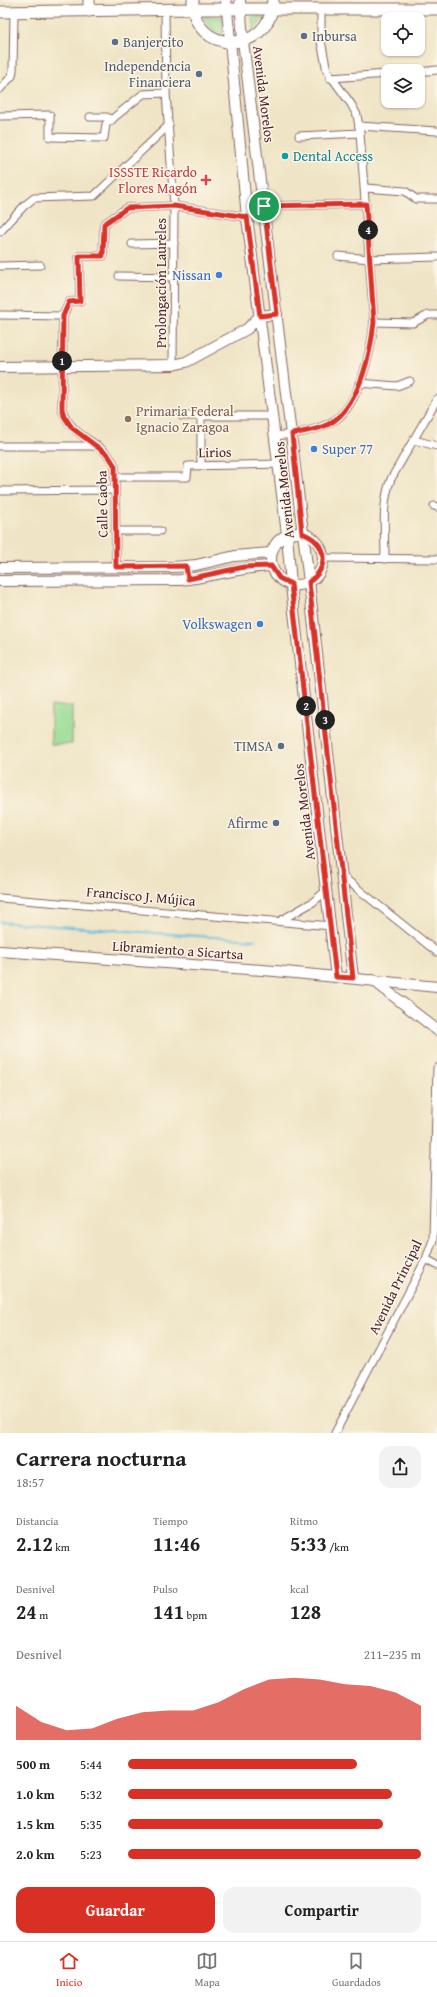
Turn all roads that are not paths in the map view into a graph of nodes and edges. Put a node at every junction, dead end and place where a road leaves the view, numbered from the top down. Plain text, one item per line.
1 (193, 4) edge
2 (226, 4) edge
3 (240, 4) edge
4 (272, 4) edge
5 (89, 5) edge
6 (321, 8) junction
7 (165, 9) junction
8 (437, 9) edge
9 (0, 12) edge
10 (14, 12) junction
11 (243, 41) junction
12 (230, 43) junction
13 (437, 70) edge
14 (425, 71) edge
15 (381, 74) edge
16 (330, 78) junction
17 (0, 89) edge
18 (166, 93) junction
19 (0, 116) edge
20 (90, 117) dead end
21 (112, 120) junction
22 (169, 125) junction
23 (360, 129) junction
24 (437, 131) edge
25 (299, 136) dead end
26 (365, 188) junction
27 (437, 199) edge
28 (366, 204) junction
29 (174, 206) junction
30 (264, 206) junction
31 (247, 217) junction
32 (0, 232) edge
33 (174, 243) junction
34 (132, 244) dead end
35 (338, 256) dead end
36 (437, 257) edge
37 (370, 258) junction
38 (40, 265) dead end
39 (0, 266) edge
40 (119, 276) dead end
41 (174, 277) junction
42 (277, 314) junction
43 (437, 314) edge
44 (0, 315) edge
45 (63, 316) junction
46 (260, 316) junction
47 (374, 322) junction
48 (173, 365) junction
49 (61, 366) junction
50 (0, 367) edge
51 (410, 381) dead end
52 (359, 383) junction
53 (437, 399) edge
54 (182, 416) dead end
55 (201, 416) junction
56 (273, 416) junction
57 (292, 434) junction
58 (275, 436) junction
59 (414, 440) junction
60 (0, 446) edge
61 (94, 446) junction
62 (437, 446) edge
63 (279, 464) junction
64 (201, 465) junction
65 (115, 477) junction
66 (115, 490) junction
67 (0, 491) edge
68 (115, 531) junction
69 (160, 531) dead end
70 (302, 533) junction
71 (287, 534) junction
72 (271, 553) junction
73 (323, 558) junction
74 (385, 559) junction
75 (437, 559) edge
76 (186, 566) junction
77 (271, 566) junction
78 (116, 567) junction
79 (159, 567) junction
80 (0, 568) edge
81 (14, 568) junction
82 (188, 579) junction
83 (159, 580) junction
84 (0, 581) edge
85 (14, 581) junction
86 (309, 582) junction
87 (291, 584) junction
88 (333, 790) junction
89 (316, 791) junction
90 (343, 877) junction
91 (327, 890) junction
92 (0, 898) edge
93 (280, 921) junction
94 (331, 926) junction
95 (0, 951) edge
96 (437, 952) edge
97 (336, 977) junction
98 (353, 978) junction
99 (373, 980) junction
100 (437, 987) edge
101 (437, 1030) edge
102 (437, 1068) edge
103 (426, 1259) junction
104 (437, 1265) edge
105 (335, 1433) edge

1 - 2 main road
1 - 7 main road
1 - 12 main road
2 - 3 main road
2 - 12 main road, Avenida Morelos
3 - 4 main road
3 - 11 main road, Avenida Morelos
4 - 6 main road
4 - 11 main road
5 - 7 main road
5 - 10 main road
6 - 8 main road
6 - 16 street
7 - 18 street, Prolongación Laureles
9 - 10 main road
10 - 17 street
11 - 12 main road
11 - 30 main road, Avenida Morelos
12 - 31 main road, Avenida Morelos
13 - 14 street
15 - 16 street
16 - 23 street
18 - 21 street
18 - 22 street, Prolongación Laureles
19 - 21 street
20 - 21 street
22 - 29 street, Prolongación Laureles
22 - 32 street
23 - 24 street
23 - 25 street
23 - 26 street
26 - 27 street
26 - 28 street
28 - 30 street
28 - 37 street
29 - 31 street
29 - 33 street, Prolongación Laureles
29 - 45 street
30 - 42 main road, Avenida Morelos
31 - 46 main road, Avenida Morelos
33 - 34 street
33 - 41 street, Prolongación Laureles
35 - 37 street
36 - 37 street
37 - 47 street
38 - 39 street
40 - 41 street
41 - 48 street, Prolongación Laureles
42 - 46 main road
42 - 57 main road, Avenida Morelos
43 - 47 street
44 - 45 street
45 - 49 street, Calle Caoba
46 - 48 main road
46 - 56 main road, Avenida Morelos
47 - 52 street
48 - 49 main road
49 - 50 main road
49 - 61 street, Calle Caoba
51 - 52 street
52 - 57 street
53 - 59 street
54 - 55 street
55 - 56 street
55 - 64 street
56 - 58 main road, Avenida Morelos
57 - 58 street
57 - 70 main road, Avenida Morelos
58 - 63 main road, Avenida Morelos
59 - 62 street
59 - 74 street
60 - 61 street
61 - 65 street, Calle Caoba
63 - 64 street, Lirios
63 - 71 main road, Avenida Morelos
64 - 65 street, Lirios
65 - 66 street, Calle Caoba
66 - 67 street
66 - 68 street, Calle Caoba
68 - 69 street
68 - 78 street, Calle Caoba
70 - 71 main road
70 - 73 main road
70 - 86 main road, Avenida Morelos
71 - 72 main road
71 - 87 main road, Avenida Morelos
72 - 76 main road
72 - 77 main road
73 - 74 street
73 - 86 main road
74 - 75 street
76 - 79 main road
76 - 82 main road
77 - 82 main road
77 - 87 main road
78 - 79 main road
78 - 81 main road
79 - 83 main road
80 - 81 main road
81 - 85 main road
82 - 83 main road
83 - 85 main road
84 - 85 main road
86 - 87 main road
86 - 88 main road, Avenida Morelos
87 - 89 main road, Avenida Morelos
88 - 89 main road
88 - 90 main road, Avenida Morelos
89 - 91 main road, Avenida Morelos
90 - 96 street
90 - 98 main road, Avenida Morelos
91 - 93 street
91 - 94 main road, Avenida Morelos
92 - 93 street, Francisco J. Mújica
93 - 94 street, Francisco J. Mújica
94 - 97 main road, Avenida Morelos
95 - 97 main road, Libramiento a Sicartsa
97 - 98 main road, Libramiento a Sicartsa
98 - 99 main road, Libramiento a Sicartsa
99 - 100 main road, Libramiento a Sicartsa
99 - 101 main road
102 - 103 street, Avenida Principal
103 - 104 street
103 - 105 street, Avenida Principal

